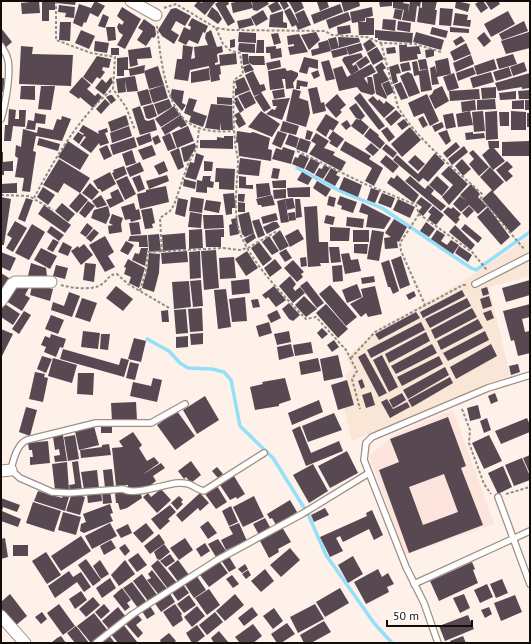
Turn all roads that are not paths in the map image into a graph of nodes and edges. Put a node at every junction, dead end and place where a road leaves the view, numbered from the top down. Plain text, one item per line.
1 (131, 1) edge
2 (156, 16) road end
3 (1, 46) edge
4 (1, 119) edge
5 (530, 256) edge
6 (51, 282) road end
7 (475, 284) road end
8 (1, 302) edge
9 (530, 375) edge
10 (185, 404) dead end
11 (264, 453) dead end
12 (6, 470) edge
13 (369, 473) junction
14 (498, 497) road end
15 (530, 531) edge
16 (515, 539) junction
17 (414, 584) junction
18 (530, 584) edge
19 (1, 616) edge
20 (25, 643) edge
21 (96, 643) edge
22 (438, 643) edge

1 - 2 street
3 - 4 lane
5 - 7 lane
6 - 8 street
9 - 13 lane
10 - 12 lane
11 - 12 lane
13 - 17 lane
13 - 21 lane
14 - 16 lane
15 - 16 lane
16 - 17 lane
16 - 18 lane
17 - 22 lane
19 - 20 street

